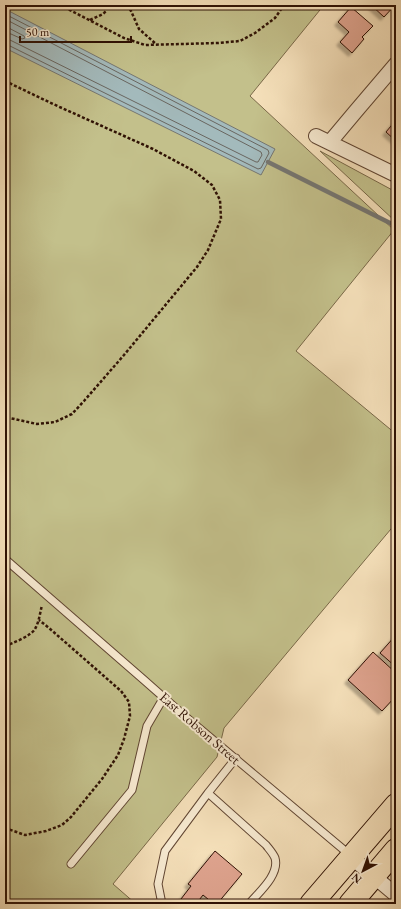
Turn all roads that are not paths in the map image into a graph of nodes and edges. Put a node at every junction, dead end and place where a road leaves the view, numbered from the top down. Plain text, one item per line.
1 (396, 64) edge
2 (316, 136) dead end
3 (330, 142) junction
4 (396, 175) edge
5 (5, 559) edge
6 (164, 697) junction
7 (236, 758) junction
8 (208, 793) junction
9 (396, 805) edge
10 (396, 850) edge
11 (351, 857) junction
12 (70, 864) dead end
13 (374, 876) junction
14 (396, 895) edge
15 (162, 904) edge
16 (249, 904) edge
17 (311, 904) edge
18 (350, 904) edge

1 - 3 street
2 - 3 street
3 - 4 street
5 - 6 lane, East Robson Street
6 - 7 lane, East Robson Street
6 - 12 lane
7 - 8 lane
7 - 11 lane, East Robson Street
8 - 15 lane
8 - 16 lane
9 - 11 main road
10 - 13 main road
11 - 13 street, East Robson Street
11 - 17 main road
13 - 14 street, East Robson Street
13 - 18 main road

